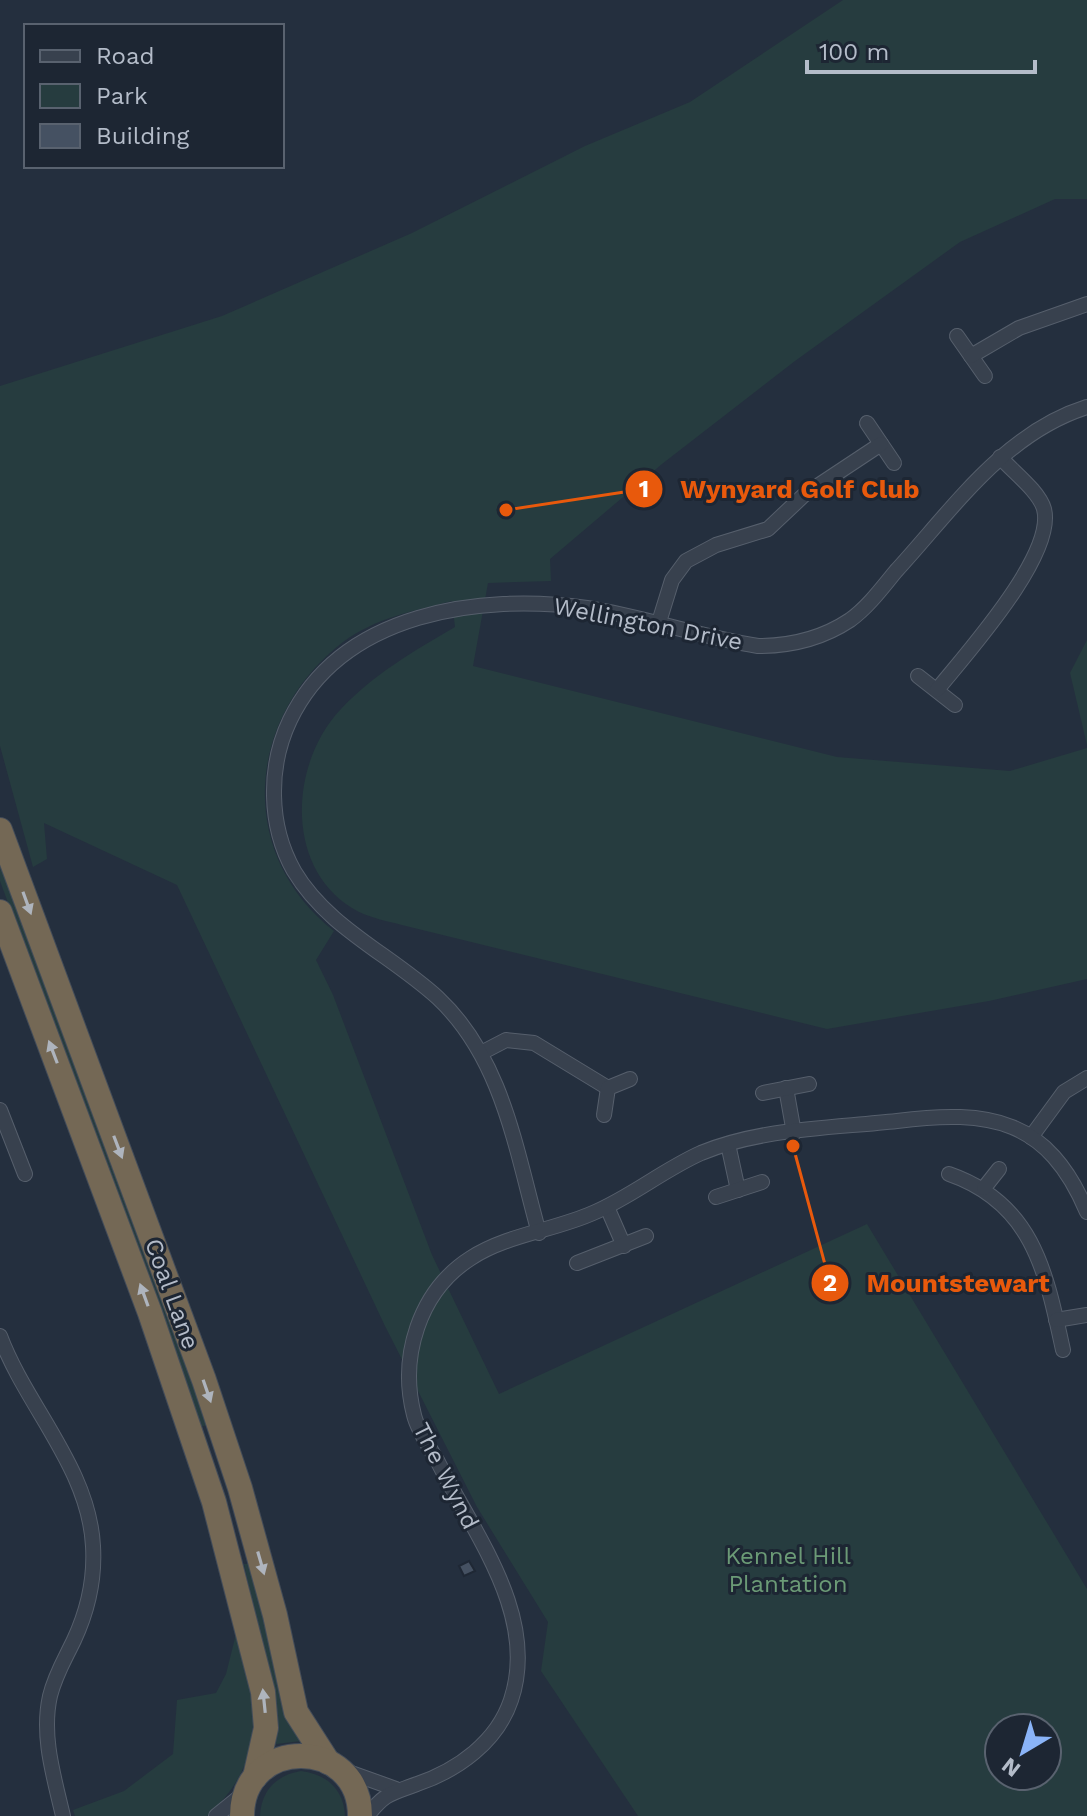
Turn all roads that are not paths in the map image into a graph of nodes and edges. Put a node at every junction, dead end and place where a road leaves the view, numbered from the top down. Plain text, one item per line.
1 (1087, 304) edge
2 (957, 336) dead end
3 (971, 356) junction
4 (985, 376) dead end
5 (1087, 407) edge
6 (867, 423) dead end
7 (881, 444) junction
8 (1000, 457) junction
9 (894, 463) dead end
10 (659, 622) junction
11 (918, 676) dead end
12 (937, 690) junction
13 (955, 705) dead end
14 (0, 830) edge
15 (0, 912) edge
16 (481, 1053) junction
17 (1087, 1078) edge
18 (630, 1079) dead end
19 (809, 1084) dead end
20 (608, 1088) junction
21 (786, 1088) junction
22 (763, 1093) dead end
23 (0, 1110) edge
24 (604, 1115) dead end
25 (794, 1133) junction
26 (1031, 1137) junction
27 (5, 1139) edge
28 (728, 1144) junction
29 (999, 1169) dead end
30 (25, 1174) dead end
31 (949, 1174) dead end
32 (762, 1182) dead end
33 (984, 1188) junction
34 (738, 1190) junction
35 (716, 1197) dead end
36 (607, 1207) junction
37 (1087, 1212) edge
38 (539, 1233) junction
39 (646, 1236) dead end
40 (624, 1246) junction
41 (577, 1263) dead end
42 (1087, 1315) edge
43 (1056, 1320) junction
44 (0, 1336) edge
45 (1063, 1350) dead end
46 (6, 1368) edge
47 (332, 1764) junction
48 (251, 1784) junction
49 (396, 1789) junction
50 (63, 1816) edge
51 (216, 1816) edge
52 (242, 1816) edge
53 (360, 1816) edge
54 (367, 1816) edge

1 - 3 street
2 - 3 street
3 - 4 street
5 - 8 street, Wellington Drive
6 - 7 street
7 - 9 street
7 - 10 street
8 - 10 street, Wellington Drive
8 - 12 street
10 - 16 street, Wellington Drive
11 - 12 street
12 - 13 street
14 -> 47 highway, Coal Lane
48 -> 15 highway, Coal Lane
16 - 20 street
16 - 38 street, Wellington Drive
17 - 26 street
18 - 20 street
19 - 21 street
20 - 24 street
21 - 22 street
21 - 25 street
23 - 27 street
25 - 26 street, The Wynd
25 - 28 street, The Wynd
26 - 37 street, The Wynd
27 - 30 street
28 - 34 street
28 - 36 street, The Wynd
29 - 33 street
31 - 33 street
32 - 34 street
33 - 43 street
34 - 35 street
36 - 38 street, The Wynd
36 - 40 street
38 - 49 street, The Wynd
39 - 40 street
40 - 41 street
42 - 43 street
43 - 45 street
44 - 46 street
46 - 50 street
47 - 48 highway
47 - 49 street
47 - 53 highway, Coal Lane
48 - 51 street
48 - 52 highway, Coal Lane
49 - 54 street, The Wynd

